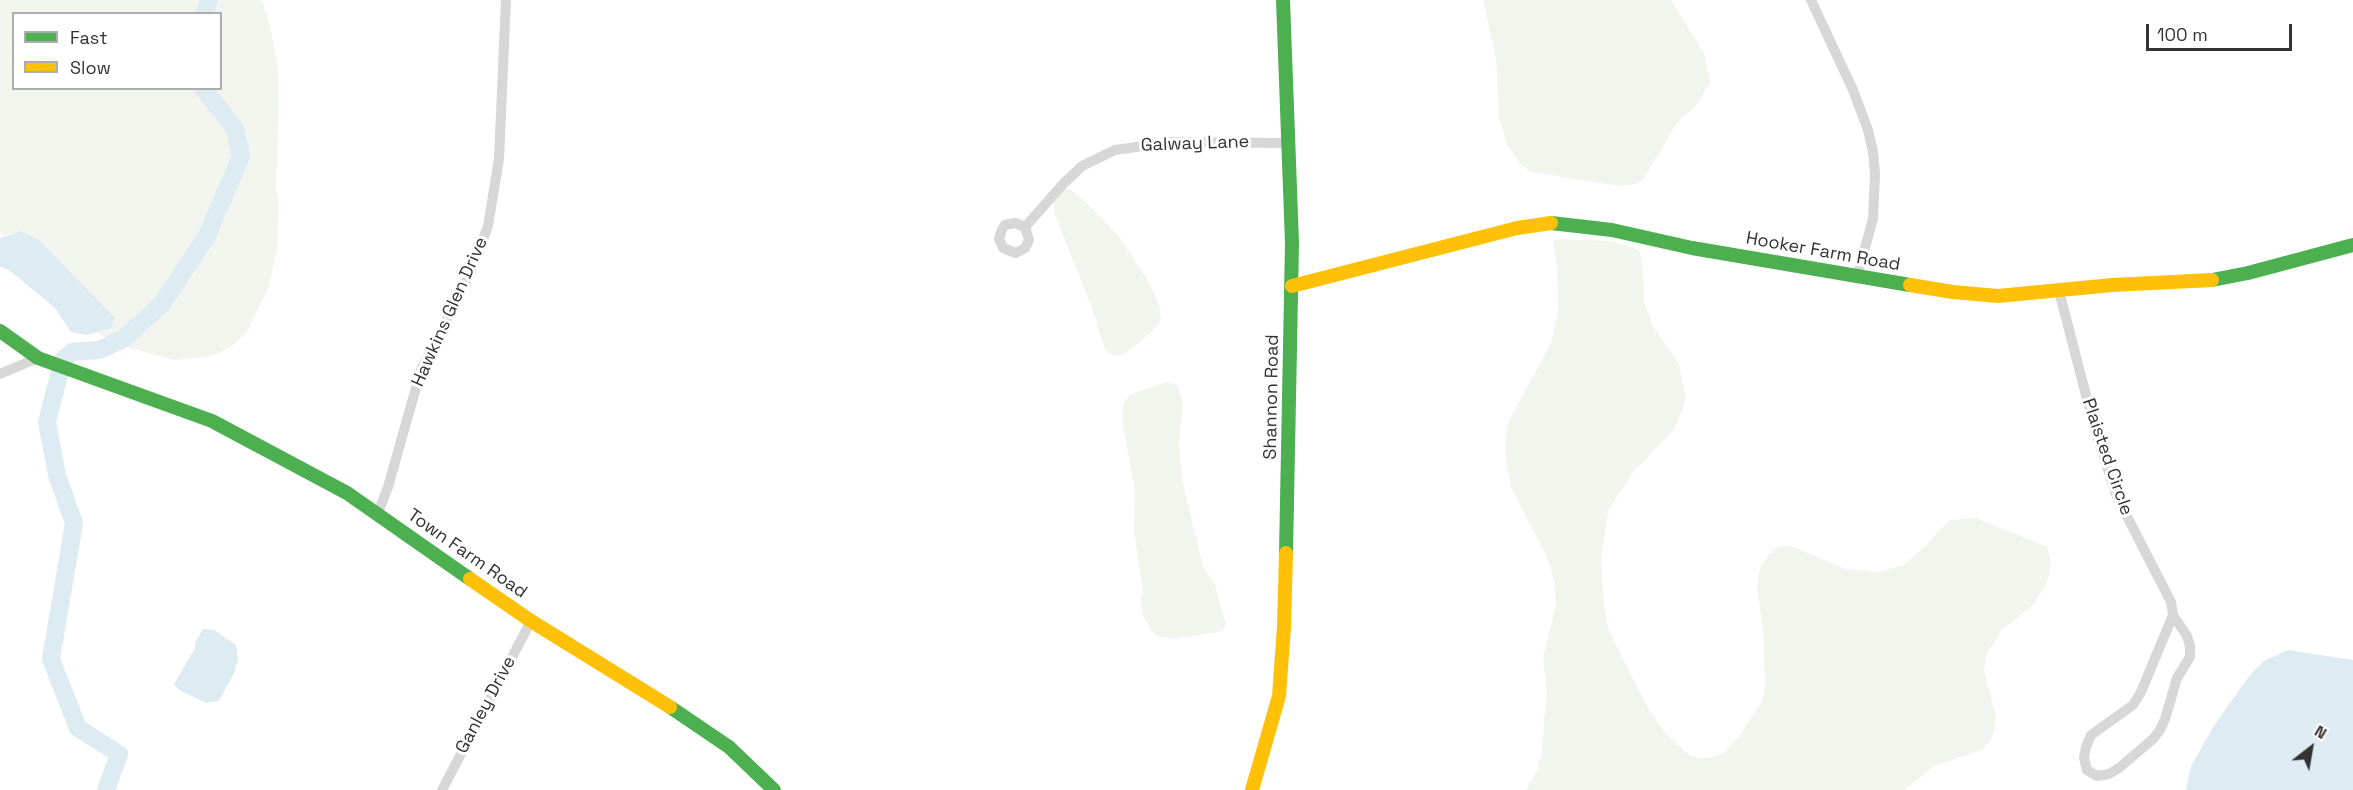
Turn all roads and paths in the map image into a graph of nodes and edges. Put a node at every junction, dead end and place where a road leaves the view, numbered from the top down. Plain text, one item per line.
1 (506, 0) edge
2 (1283, 0) edge
3 (1812, 0) edge
4 (1288, 143) junction
5 (1024, 227) dead end
6 (2353, 245) edge
7 (1857, 276) junction
8 (1292, 286) junction
9 (2059, 291) junction
10 (0, 331) edge
11 (38, 358) junction
12 (0, 374) edge
13 (378, 513) junction
14 (2173, 615) junction
15 (531, 621) junction
16 (441, 790) edge
17 (774, 790) edge
18 (1252, 790) edge

1 - 13 street, Hawkins Glen Drive
2 - 4 street, Shannon Road
3 - 7 street
4 - 5 street, Galway Lane
4 - 8 street, Shannon Road
6 - 9 street, Hooker Farm Road
7 - 8 street, Hooker Farm Road
7 - 9 street, Hooker Farm Road
8 - 18 street, Shannon Road
9 - 14 street, Plaisted Circle
10 - 11 street, Town Farm Road
11 - 12 street
11 - 13 street, Town Farm Road
13 - 15 street, Town Farm Road
14 - 14 street, Plaisted Circle
15 - 16 street, Ganley Drive
15 - 17 street, Town Farm Road

